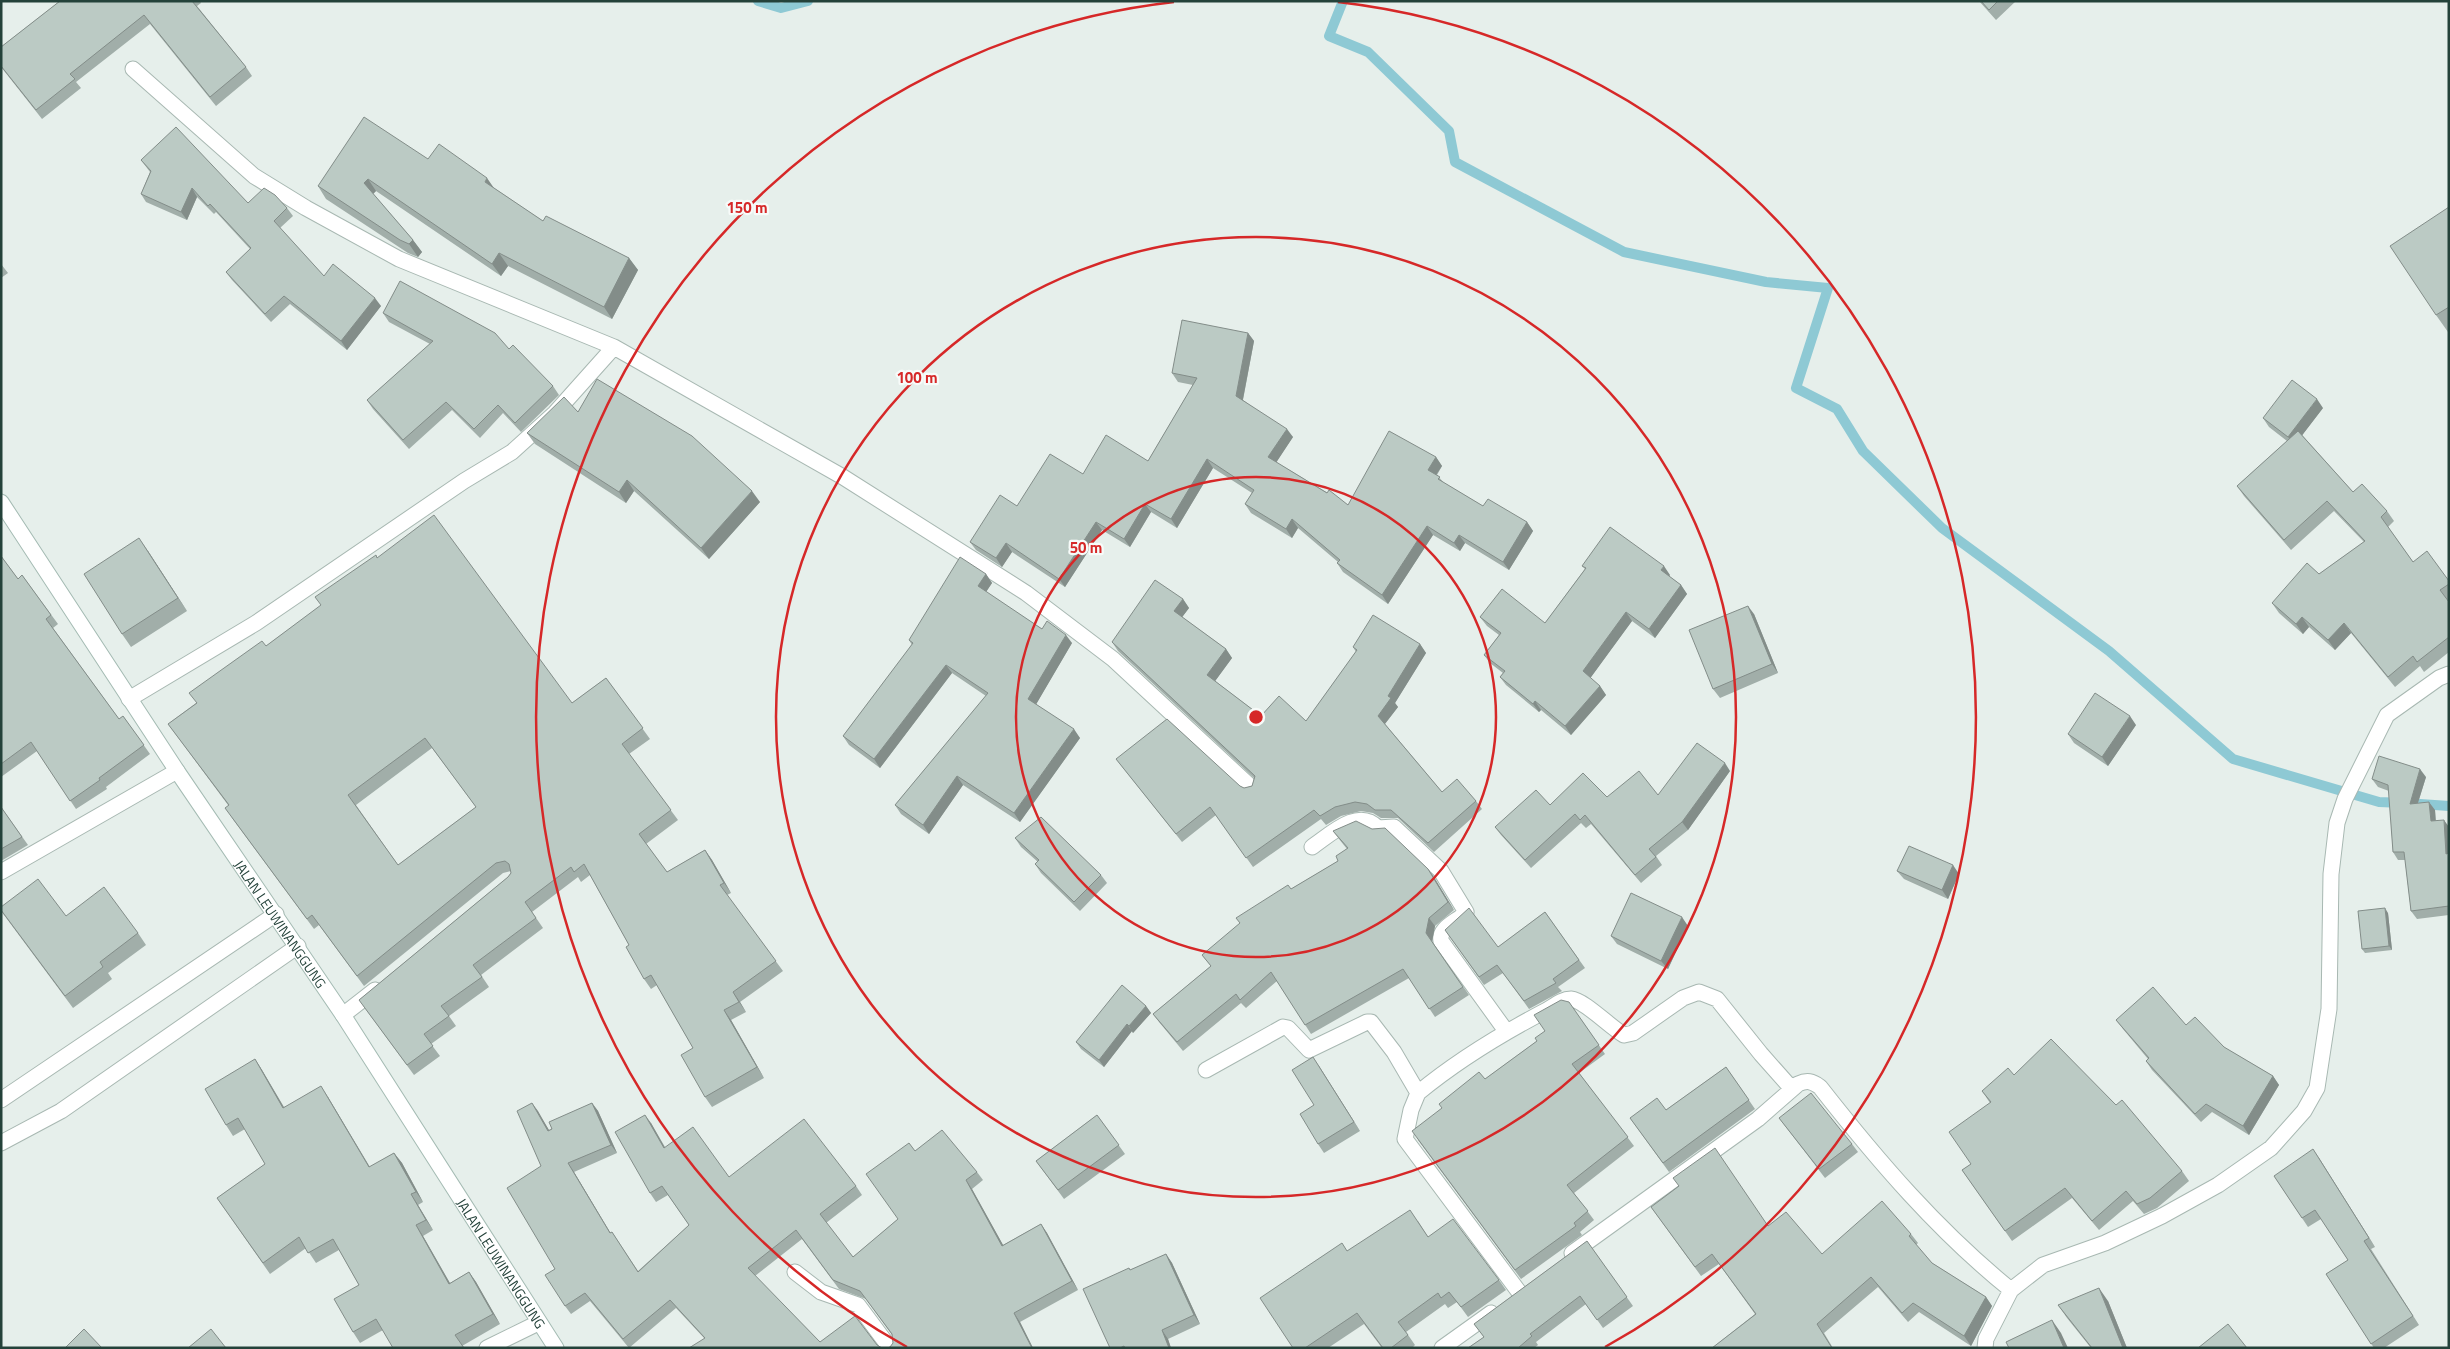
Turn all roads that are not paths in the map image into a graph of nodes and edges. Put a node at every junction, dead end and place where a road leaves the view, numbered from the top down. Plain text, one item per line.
1 (133, 69) dead end
2 (614, 347) junction
3 (1, 502) edge
4 (2449, 674) edge
5 (129, 699) junction
6 (177, 771) junction
7 (1252, 788) edge
8 (1312, 847) dead end
9 (1, 872) edge
10 (276, 914) junction
11 (298, 946) junction
12 (389, 978) edge
13 (344, 1016) junction
14 (1506, 1031) junction
15 (1206, 1070) dead end
16 (1792, 1089) junction
17 (1418, 1093) junction
18 (1, 1100) edge
19 (1, 1143) edge
20 (1559, 1263) edge
21 (795, 1272) dead end
22 (1535, 1281) edge
23 (2011, 1290) junction
24 (1519, 1292) junction
25 (538, 1322) junction
26 (487, 1348) edge
27 (556, 1348) edge
28 (890, 1348) edge
29 (1442, 1348) edge
30 (1985, 1348) edge

1 - 2 street
2 - 5 street
2 - 7 street
3 - 5 street, JALAN LEUWINANGGUNG
4 - 23 street
5 - 6 street, JALAN LEUWINANGGUNG
6 - 9 street
6 - 10 street, JALAN LEUWINANGGUNG
8 - 14 street
10 - 11 street, JALAN LEUWINANGGUNG
10 - 18 street
11 - 13 street, JALAN LEUWINANGGUNG
11 - 19 street
12 - 13 street
13 - 25 street, JALAN LEUWINANGGUNG
14 - 16 street
14 - 17 street
15 - 17 street
16 - 20 street
16 - 23 street
17 - 24 street
21 - 28 street
22 - 24 street
23 - 30 street
24 - 29 street
25 - 26 street
25 - 27 street, JALAN LEUWINANGGUNG

